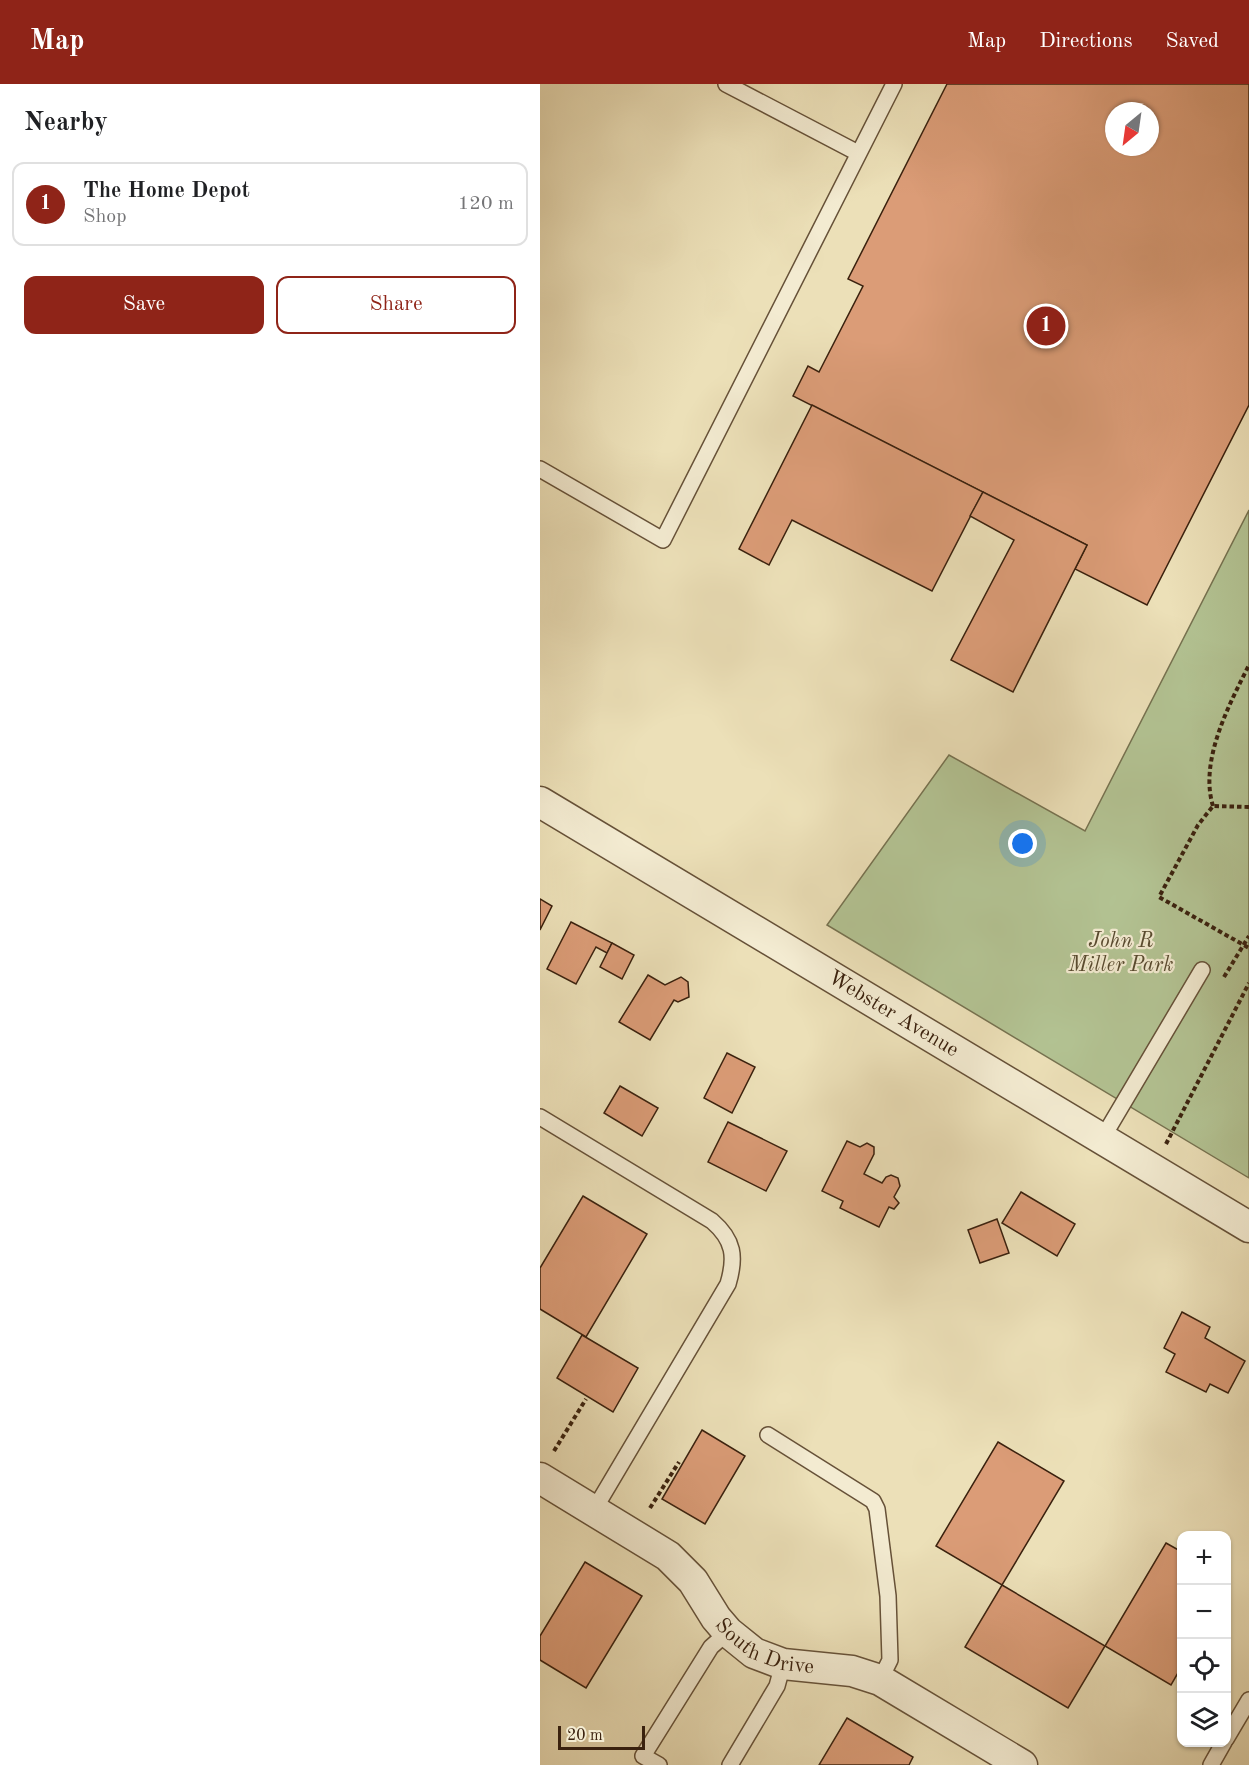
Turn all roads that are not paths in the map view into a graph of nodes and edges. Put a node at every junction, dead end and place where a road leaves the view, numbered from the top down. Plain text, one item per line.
1 (726, 84) edge
2 (894, 84) edge
3 (858, 153) junction
4 (540, 470) edge
5 (540, 802) edge
6 (1202, 970) dead end
7 (540, 1117) edge
8 (1102, 1139) junction
9 (1249, 1227) edge
10 (768, 1435) dead end
11 (540, 1478) edge
12 (594, 1510) junction
13 (728, 1632) junction
14 (783, 1664) junction
15 (880, 1680) junction
16 (1249, 1700) edge
17 (1231, 1732) edge
18 (1222, 1747) edge
19 (658, 1765) edge
20 (730, 1765) edge
21 (1022, 1765) edge
22 (1211, 1765) edge

1 - 3 lane
2 - 3 lane
3 - 4 lane
5 - 8 street, Webster Avenue
6 - 8 lane
7 - 12 lane
8 - 9 street, Webster Avenue
10 - 15 lane
11 - 12 street, South Drive
12 - 13 street, South Drive
13 - 14 street, South Drive
13 - 19 lane
14 - 15 street, South Drive
14 - 20 lane
15 - 21 street, South Drive
16 - 17 lane
18 - 22 lane

